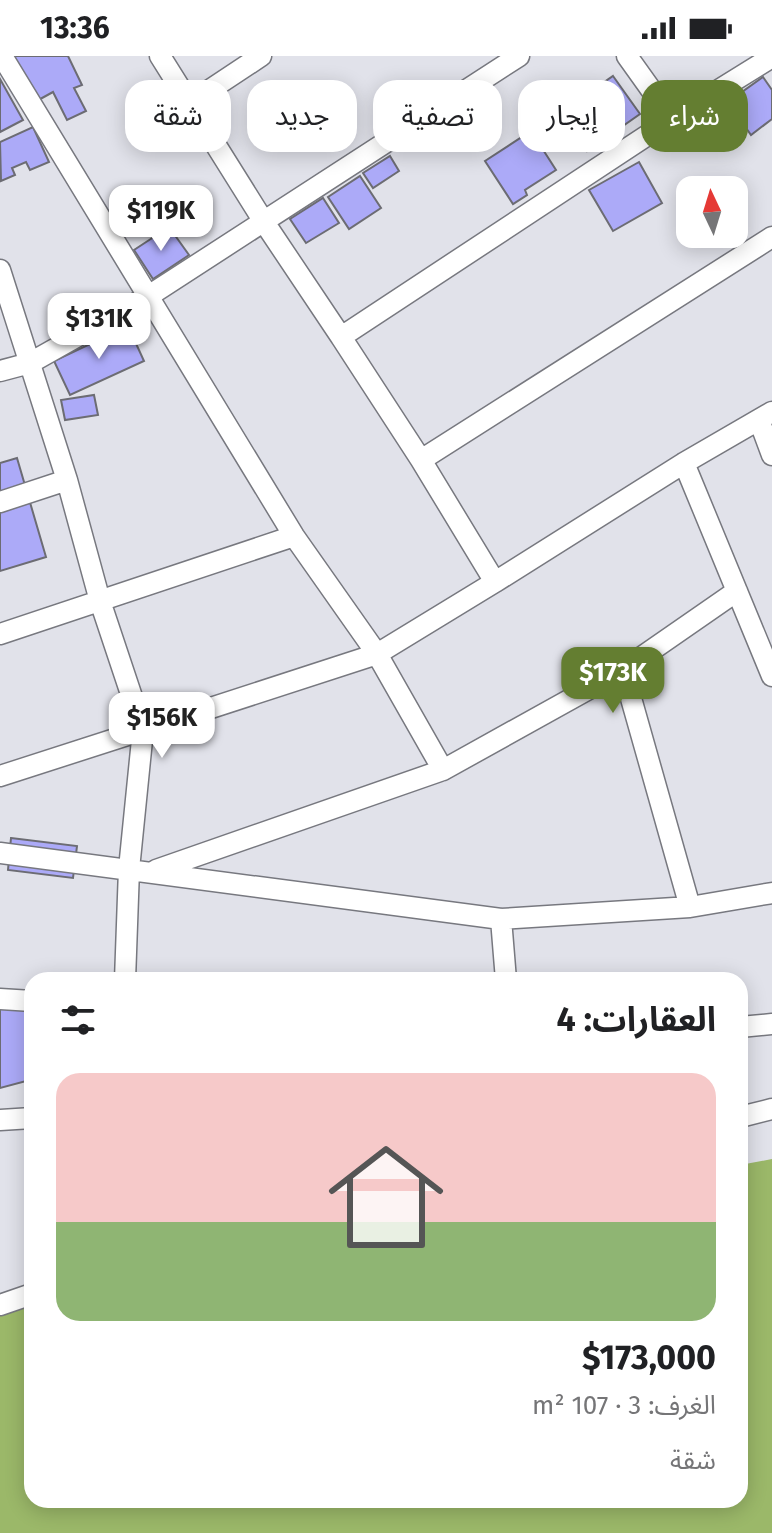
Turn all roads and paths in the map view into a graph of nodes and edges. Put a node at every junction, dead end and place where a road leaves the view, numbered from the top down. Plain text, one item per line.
1 (2, 56) edge
2 (160, 56) edge
3 (261, 56) edge
4 (519, 56) edge
5 (627, 56) edge
6 (772, 57) edge
7 (175, 80) edge
8 (225, 80) edge
9 (644, 80) edge
10 (735, 80) edge
11 (641, 139) edge
12 (220, 152) edge
13 (264, 222) junction
14 (772, 237) edge
15 (0, 270) edge
16 (147, 297) junction
17 (341, 337) junction
18 (30, 363) junction
19 (0, 371) edge
20 (765, 416) edge
21 (772, 455) edge
22 (421, 460) junction
23 (684, 463) junction
24 (67, 480) junction
25 (0, 502) edge
26 (294, 536) junction
27 (495, 582) junction
28 (737, 591) junction
29 (100, 601) junction
30 (0, 634) edge
31 (377, 654) junction
32 (623, 670) junction
33 (772, 676) edge
34 (143, 730) junction
35 (443, 770) junction
36 (0, 776) edge
37 (0, 853) edge
38 (129, 869) junction
39 (152, 872) junction
40 (772, 893) edge
41 (690, 907) junction
42 (501, 919) junction
43 (125, 972) edge
44 (505, 972) edge
45 (0, 999) edge
46 (24, 1000) edge
47 (772, 1024) edge
48 (748, 1026) edge
49 (772, 1109) edge
50 (748, 1115) edge
51 (24, 1118) edge
52 (0, 1120) edge
53 (24, 1297) edge
54 (0, 1305) edge

1 - 16 street
2 - 7 street
3 - 8 street
4 - 13 street
5 - 9 street
6 - 10 street
11 - 17 street
12 - 13 street
13 - 16 street
13 - 17 street
14 - 22 street
15 - 18 street
16 - 18 street
16 - 26 street
17 - 22 street
18 - 19 street
18 - 24 street
20 - 21 street
20 - 23 street
22 - 27 street
23 - 27 street
23 - 28 street
24 - 25 street
24 - 29 street
26 - 29 street
26 - 31 street
27 - 31 street
28 - 32 street
28 - 33 street
29 - 30 street
29 - 34 street
31 - 34 street
31 - 35 street
32 - 35 street
32 - 41 street
34 - 36 street
34 - 38 street
35 - 39 street
37 - 38 street
38 - 39 street
38 - 43 street
39 - 42 street
40 - 41 street
41 - 42 street
42 - 44 street
45 - 46 street
47 - 48 street
49 - 50 street
51 - 52 street
53 - 54 street

